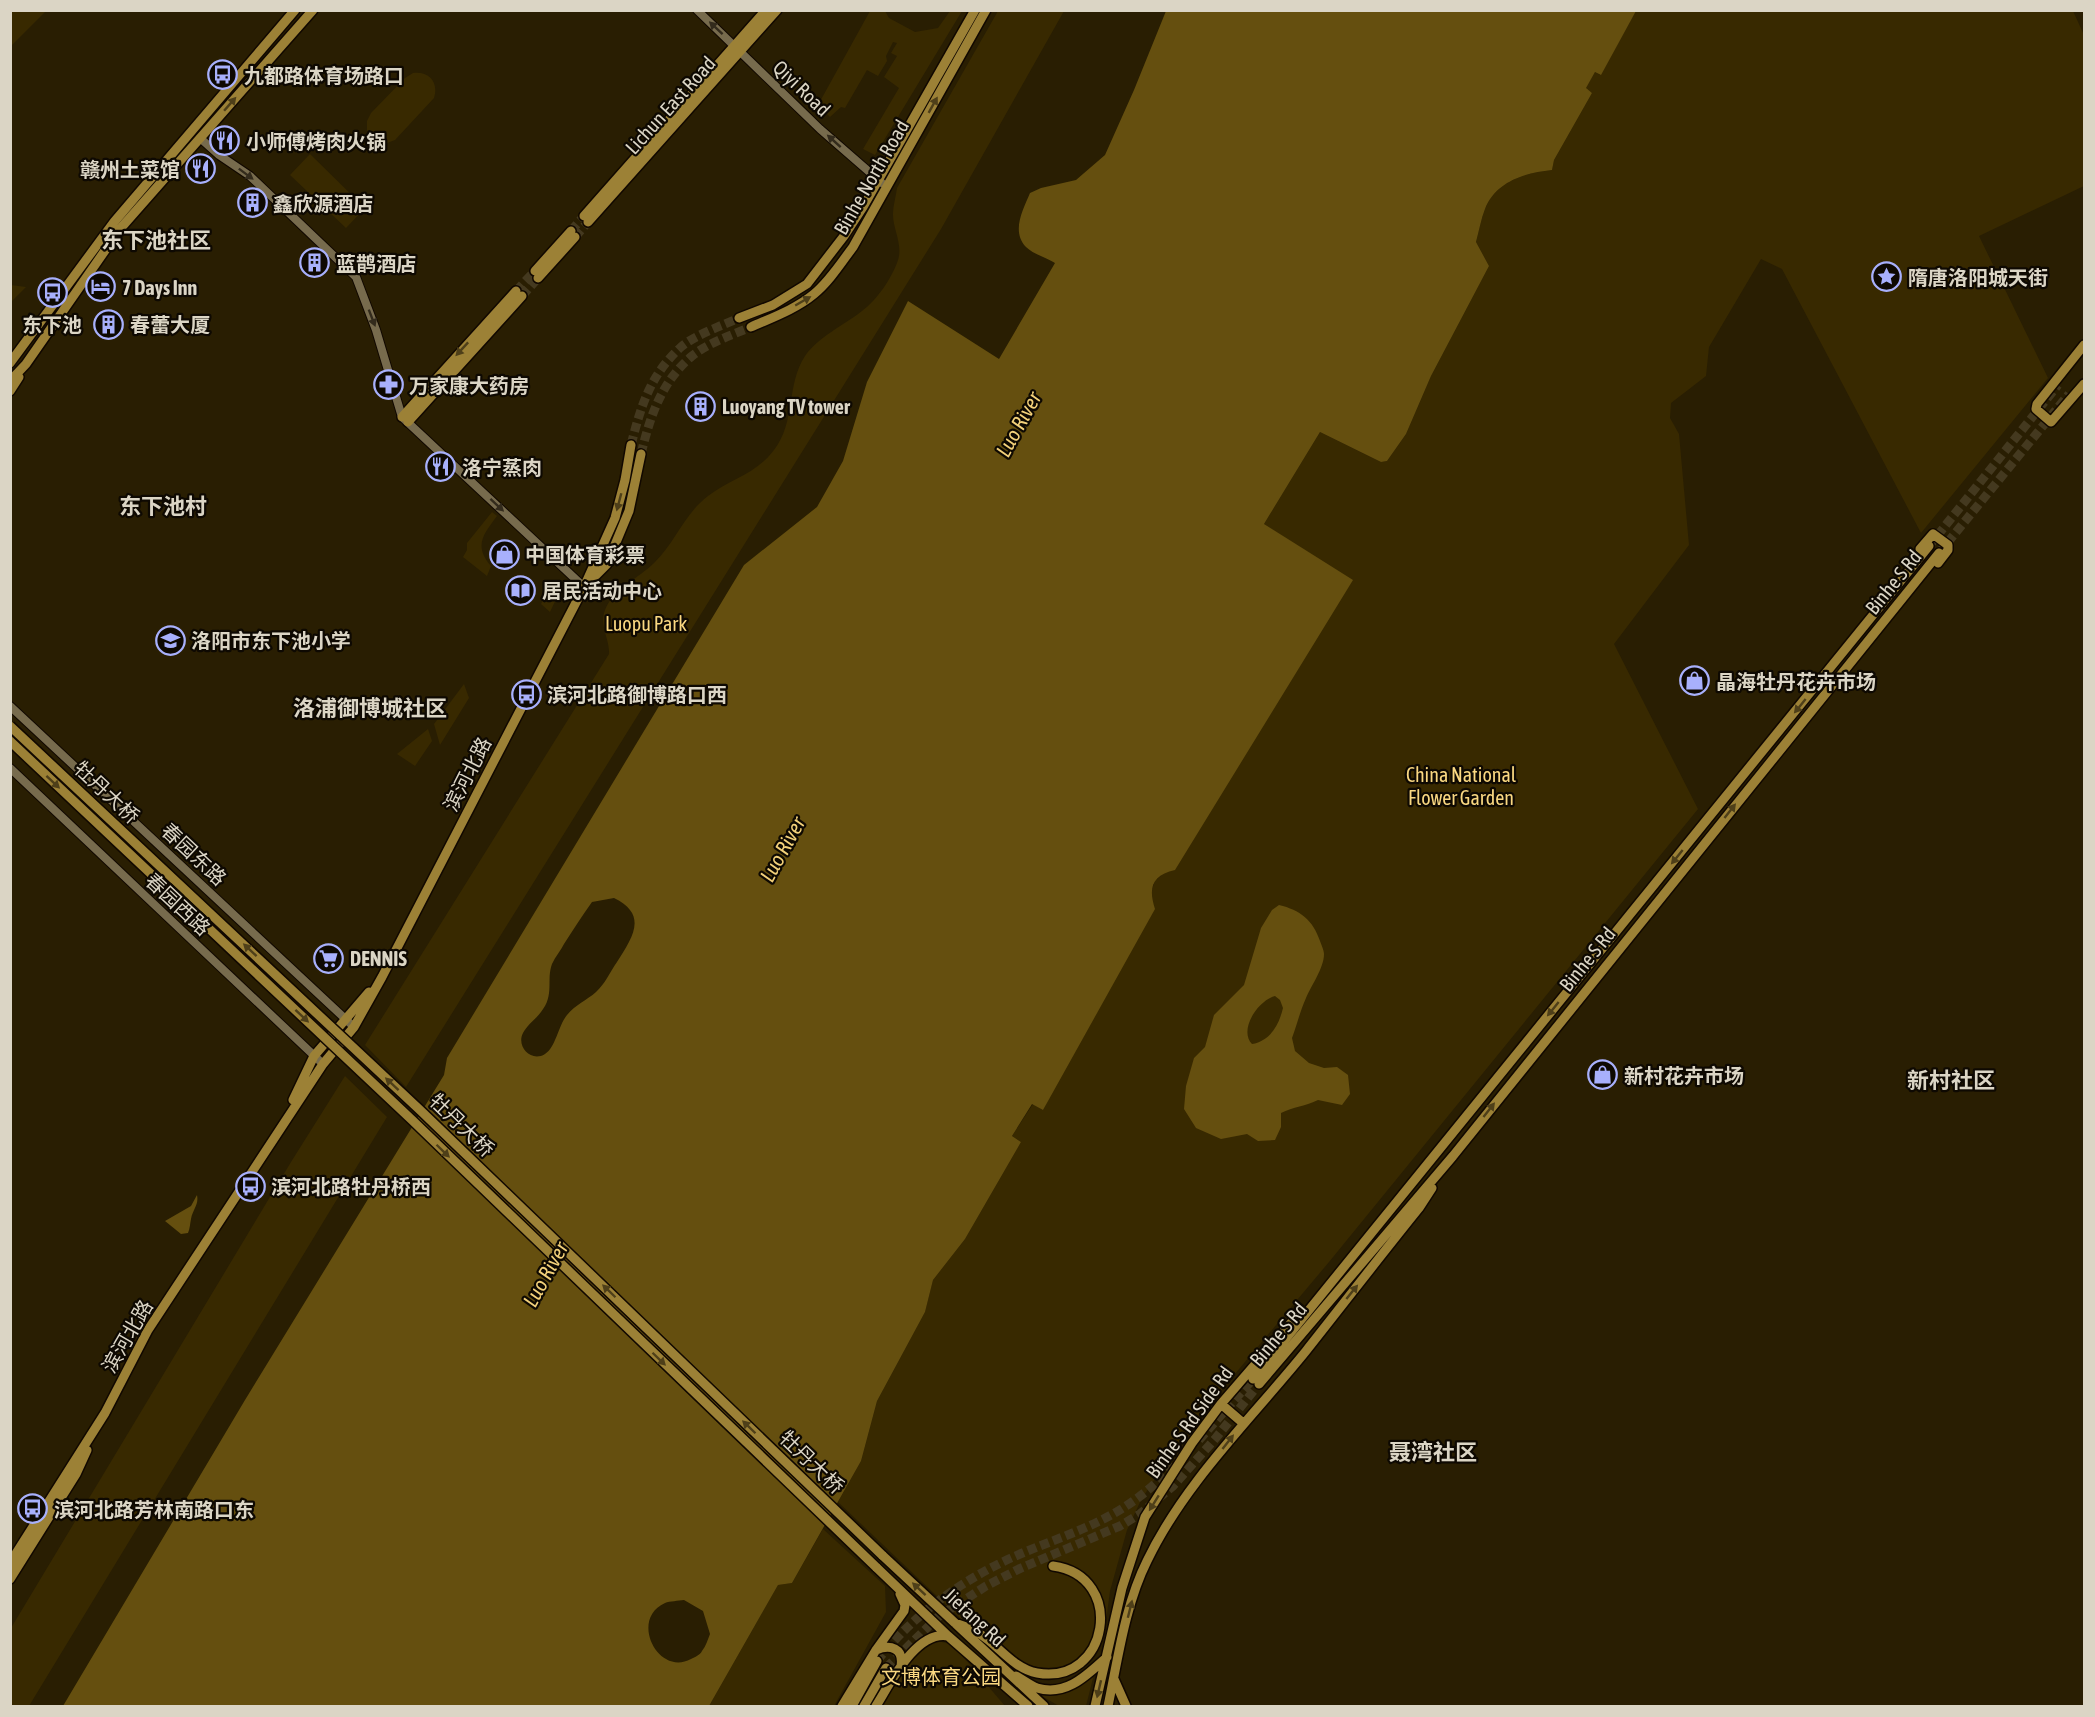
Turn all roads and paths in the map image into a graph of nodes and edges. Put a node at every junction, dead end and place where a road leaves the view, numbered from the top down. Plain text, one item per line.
1 (697, 10) edge
2 (766, 10) edge
3 (777, 10) edge
4 (975, 10) edge
5 (986, 10) edge
6 (295, 11) edge
7 (307, 14) edge
8 (737, 49) junction
9 (200, 138) junction
10 (877, 180) junction
11 (887, 187) junction
12 (586, 219) tunnel mouth
13 (573, 234) tunnel mouth
14 (536, 275) tunnel mouth
15 (519, 294) tunnel mouth
16 (739, 318) tunnel mouth
17 (751, 327) tunnel mouth
18 (35, 330) junction
19 (2085, 345) edge
20 (10, 353) edge
21 (2085, 353) edge
22 (10, 363) edge
23 (26, 364) junction
24 (2085, 375) edge
25 (10, 381) edge
26 (2085, 384) edge
27 (2058, 385) tunnel mouth
28 (10, 391) edge
29 (2069, 394) tunnel mouth
30 (405, 420) junction
31 (631, 445) tunnel mouth
32 (640, 454) tunnel mouth
33 (1929, 546) tunnel mouth
34 (584, 587) junction
35 (1869, 621) junction
36 (1879, 628) junction
37 (1852, 642) junction
38 (10, 706) edge
39 (10, 726) edge
40 (10, 741) edge
41 (10, 768) edge
42 (1635, 908) junction
43 (1646, 916) junction
44 (382, 977) junction
45 (346, 1020) junction
46 (354, 1027) junction
47 (314, 1056) junction
48 (323, 1064) junction
49 (279, 1130) junction
50 (1440, 1148) junction
51 (1453, 1156) junction
52 (1221, 1404) junction
53 (105, 1413) junction
54 (1243, 1423) junction
55 (882, 1555) joint
56 (10, 1563) edge
57 (1053, 1566) dead end
58 (876, 1568) joint
59 (10, 1579) edge
60 (897, 1588) junction
61 (955, 1623) junction
62 (948, 1636) junction
63 (876, 1650) junction
64 (1107, 1657) junction
65 (877, 1661) tunnel mouth
66 (901, 1666) junction
67 (1001, 1667) junction
68 (886, 1668) tunnel mouth
69 (1114, 1679) junction
70 (1014, 1695) junction
71 (842, 1707) edge
72 (852, 1707) edge
73 (864, 1707) edge
74 (876, 1707) edge
75 (1020, 1707) edge
76 (1028, 1707) edge
77 (1044, 1707) edge
78 (1095, 1707) edge
79 (1108, 1707) edge
80 (1126, 1707) edge

8 -> 1 street, Qiyi Road
2 - 8 main road, Lichun East Road
3 - 8 main road, Lichun East Road
4 - 10 main road, Binhe North Road
11 -> 5 main road, Binhe North Road
6 - 7 main road
6 - 18 main road
9 -> 7 main road
10 -> 8 street, Qiyi Road
8 - 12 main road, Lichun East Road
9 - 23 main road
9 -> 30 street
10 - 11 street, Qiyi Road
10 - 16 main road, Binhe North Road
17 -> 11 main road, Binhe North Road
13 - 14 main road
15 - 30 main road
18 - 20 main road
18 - 22 main road
19 - 26 main road
21 - 27 main road
23 - 25 main road
23 - 28 main road
24 - 29 main road
30 -> 34 street
31 -> 34 main road
32 - 34 main road
33 - 35 main road, Binhe S Rd
34 - 44 main road, 滨河北路
35 - 36 main road, Binhe S Rd
35 - 37 main road, Binhe S Rd
36 - 37 main road
43 -> 36 main road, Binhe S Rd
37 -> 42 main road, Binhe S Rd
38 - 45 street, 春园东路
55 -> 39 main road, 牡丹大桥, bridge
40 -> 58 main road, 牡丹大桥, bridge
41 - 47 street, 春园西路
42 - 43 main road
42 -> 50 main road, Binhe S Rd
51 -> 43 main road, Binhe S Rd
44 - 45 main road, 滨河北路
44 - 46 main road, 滨河北路
45 - 46 street, 春园东路
45 - 47 main road, 滨河北路
46 - 48 main road, 滨河北路
47 - 48 street, 春园西路
47 - 49 main road, 滨河北路
48 - 49 main road, 滨河北路
49 - 53 main road, 滨河北路
50 - 51 main road, Binhe S Rd
50 - 52 main road, Binhe S Rd Side Rd
54 -> 51 main road
52 - 54 main road
52 -> 64 main road, Binhe S Rd Side Rd
53 - 56 main road, 滨河北路
53 - 59 main road
69 -> 54 main road
61 -> 55 main road, Jiefang Rd
57 - 61 main road
58 - 60 main road, Jiefang Rd
60 - 62 main road, Jiefang Rd
60 - 63 main road
61 - 67 main road, Jiefang Rd
62 - 66 main road
62 - 70 main road, Jiefang Rd
63 - 66 main road
63 - 71 main road
64 - 67 main road
64 -> 78 main road, Binhe S Rd Side Rd
65 - 72 main road
66 - 74 main road
67 - 77 main road, Jiefang Rd
68 - 73 main road
69 - 79 main road
69 - 80 main road
70 - 75 main road
70 - 76 main road, Jiefang Rd

